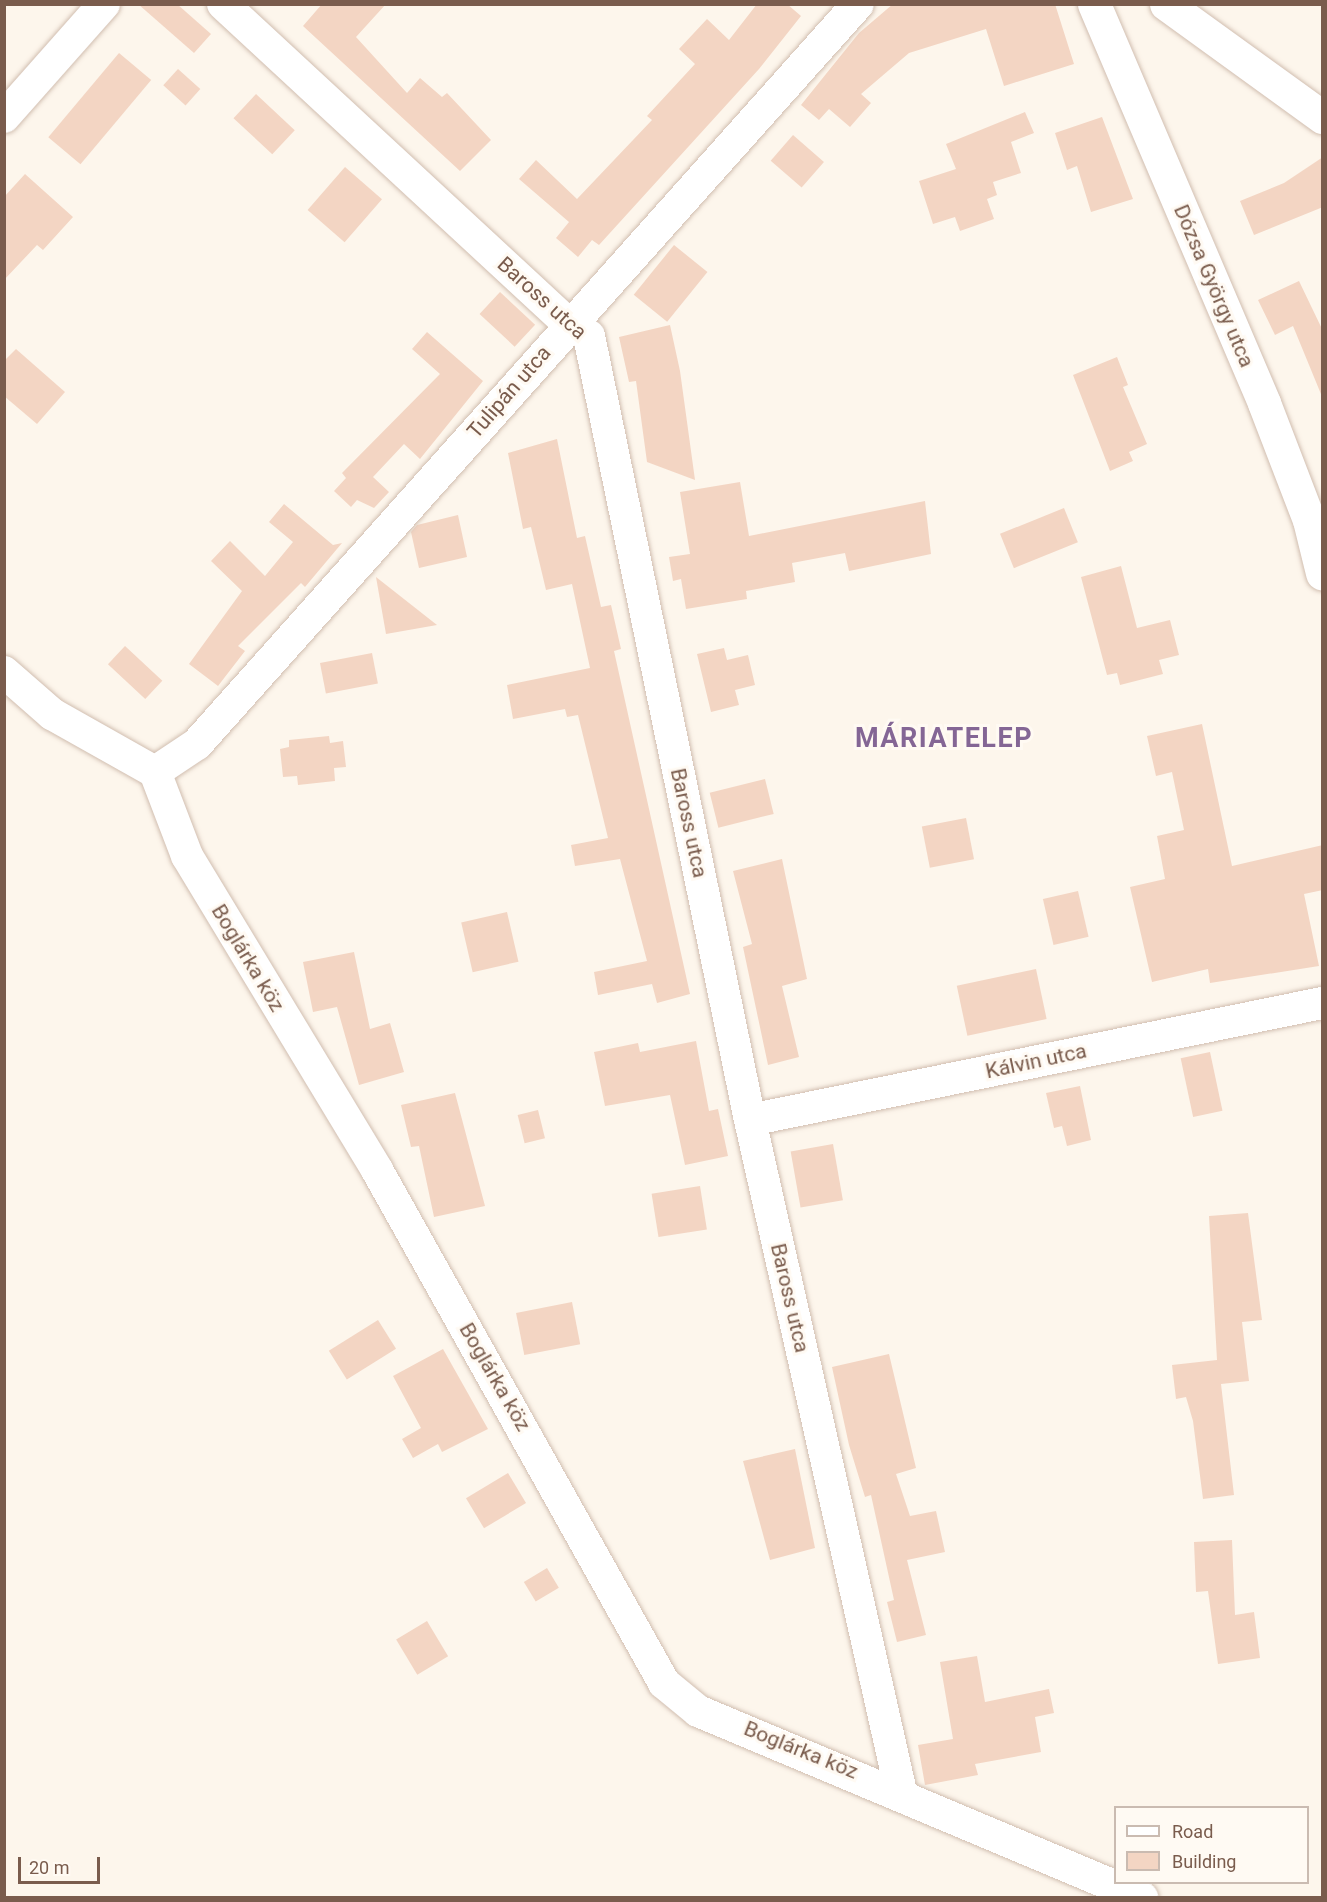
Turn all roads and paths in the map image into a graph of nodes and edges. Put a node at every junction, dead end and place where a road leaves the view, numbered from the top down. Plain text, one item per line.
1 (104, 4) edge
2 (223, 4) edge
3 (858, 4) edge
4 (1094, 4) edge
5 (1166, 4) edge
6 (4, 117) edge
7 (1323, 117) edge
8 (569, 324) junction
9 (1323, 573) edge
10 (4, 672) edge
11 (155, 772) junction
12 (1323, 1003) edge
13 (750, 1120) junction
14 (901, 1792) junction
15 (1143, 1898) edge

1 - 6 street
2 - 8 street, Baross utca
3 - 8 street, Tulipán utca
4 - 9 main road, Dózsa György utca
5 - 7 main road
8 - 11 street, Tulipán utca
8 - 13 street, Baross utca
10 - 11 street
11 - 14 street, Boglárka köz
12 - 13 street, Kálvin utca
13 - 14 street, Baross utca
14 - 15 street, Boglárka köz

